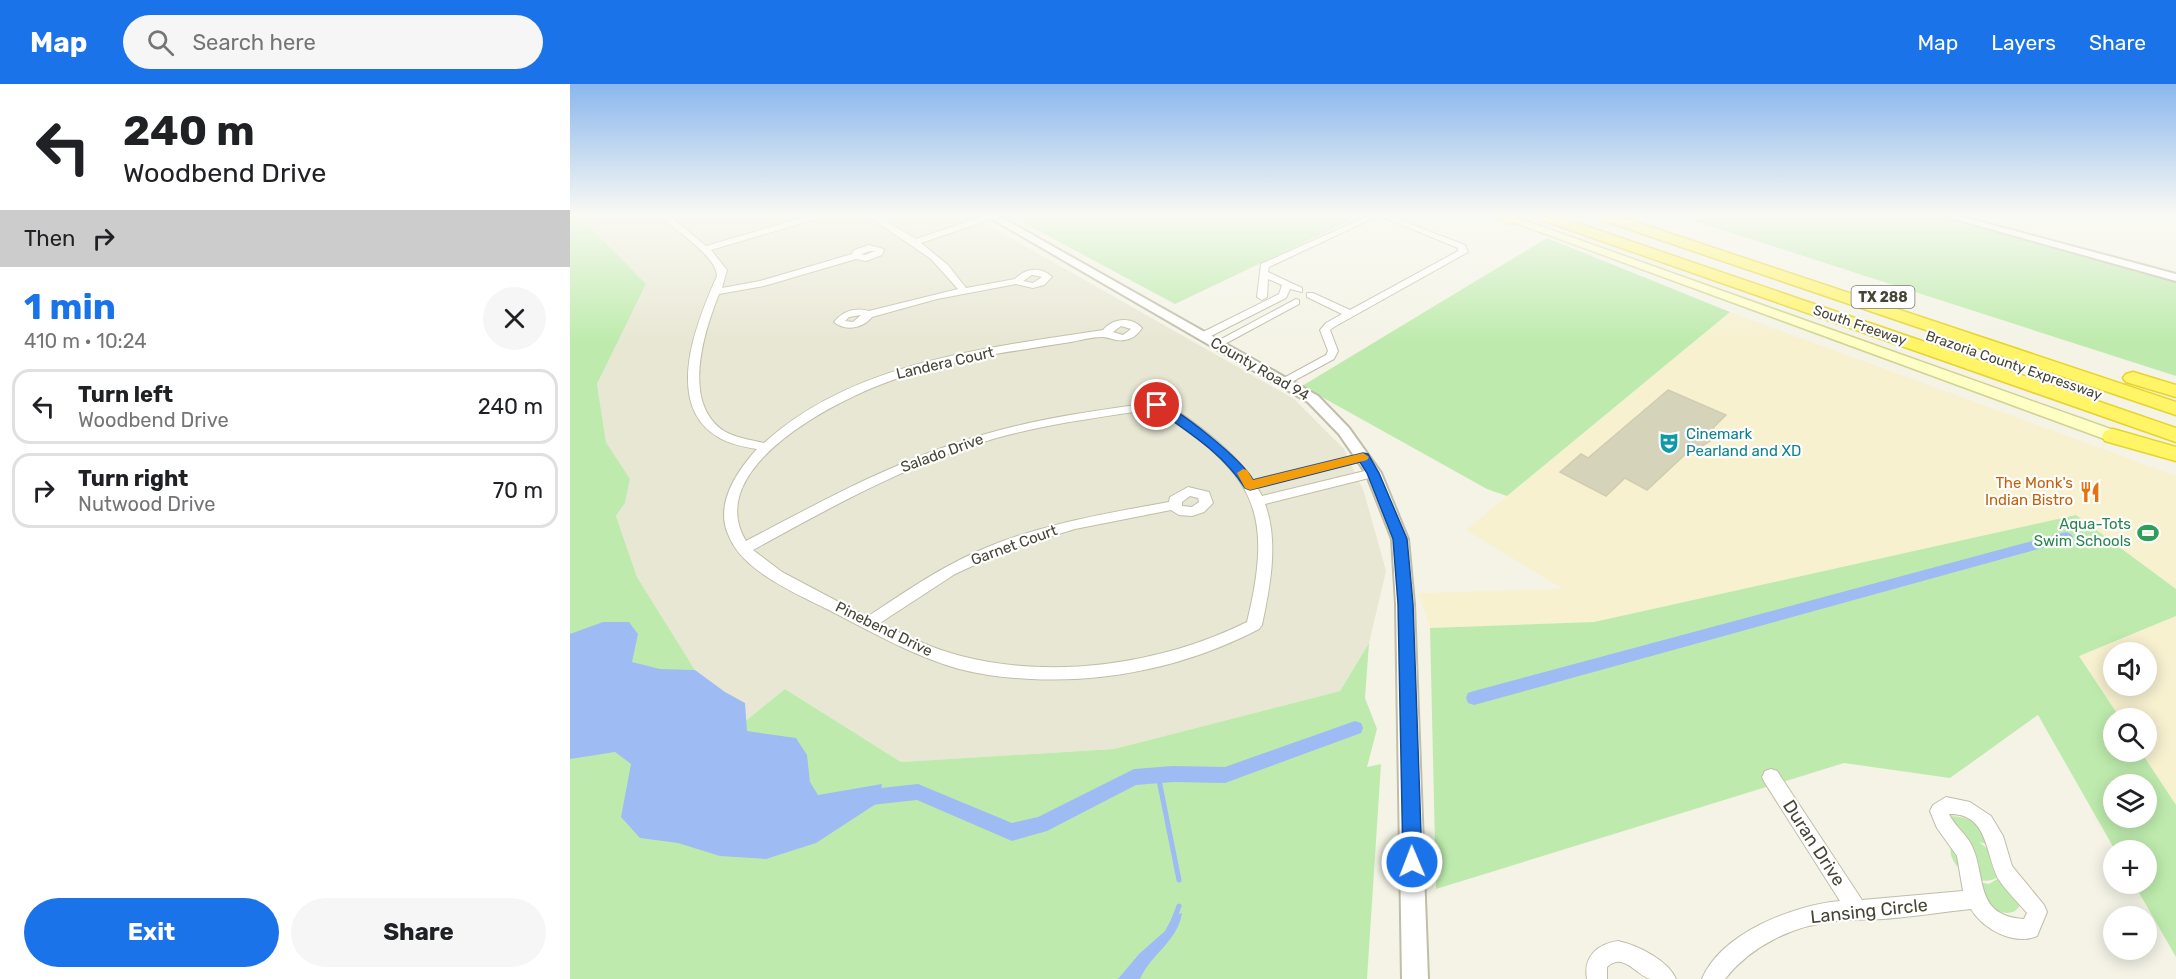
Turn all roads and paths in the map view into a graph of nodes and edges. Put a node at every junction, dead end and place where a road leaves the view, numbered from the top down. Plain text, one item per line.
1 (712, 258) edge
2 (850, 258) edge
3 (935, 258) edge
4 (1065, 258) edge
5 (1282, 258) edge
6 (1452, 258) edge
7 (1619, 258) edge
8 (1666, 258) edge
9 (1703, 258) edge
10 (1728, 258) edge
11 (1762, 258) edge
12 (2102, 258) edge
13 (2134, 258) edge
14 (2176, 269) edge
15 (1263, 273) junction
16 (2176, 278) edge
17 (1018, 280) dead end
18 (1287, 284) junction
19 (963, 290) junction
20 (1299, 290) dead end
21 (715, 292) junction
22 (1310, 295) dead end
23 (1283, 296) junction
24 (1262, 297) dead end
25 (1322, 300) junction
26 (1296, 302) junction
27 (1350, 314) junction
28 (867, 315) dead end
29 (1107, 333) dead end
30 (1203, 336) junction
31 (1216, 344) junction
32 (1963, 360) junction
33 (1284, 382) junction
34 (2176, 393) edge
35 (2176, 409) edge
36 (2176, 420) edge
37 (2176, 427) edge
38 (2176, 435) edge
39 (2112, 436) junction
40 (766, 447) junction
41 (2176, 454) edge
42 (2176, 459) edge
43 (1368, 465) junction
44 (1250, 485) junction
45 (1258, 501) junction
46 (1174, 504) dead end
47 (743, 549) junction
48 (869, 623) junction
49 (1771, 777) dead end
50 (1975, 899) junction
51 (1857, 909) junction
52 (1415, 979) edge
53 (1597, 979) edge
54 (1666, 979) edge
55 (1712, 979) edge

1 - 21 street
2 - 21 street
3 - 19 street
4 - 30 street, County Road 94
5 - 15 street
6 - 27 street
7 - 39 main road
8 - 32 highway, South Freeway / TX 288
9 - 36 highway, Brazoria County Expressway
10 - 35 highway, Brazoria County Expressway
11 - 34 highway, TX 288
12 - 16 street
13 - 14 street
15 - 18 street
15 - 24 street
17 - 19 street
18 - 20 street
18 - 23 street
19 - 28 street
21 - 40 street
22 - 25 street
23 - 26 street
23 - 30 street
25 - 26 street
25 - 27 street
26 - 31 street
27 - 33 street
29 - 40 street, Landera Court
30 - 31 street, County Road 94
31 - 33 street, County Road 94
32 - 37 highway
32 - 38 highway, South Freeway / TX 288
33 - 43 street, County Road 94
39 - 41 highway
39 - 42 main road
40 - 47 street, Pinebend Drive
43 - 44 street
43 - 45 street
43 - 52 street, County Road 94
44 - 45 street
44 - 47 street, Salado Drive
45 - 48 street, Pinebend Drive
46 - 48 street, Garnet Court
47 - 48 street, Pinebend Drive
49 - 51 street, Duran Drive
50 - 50 street
50 - 51 street, Lansing Circle
51 - 55 street, Lansing Circle
53 - 54 street

